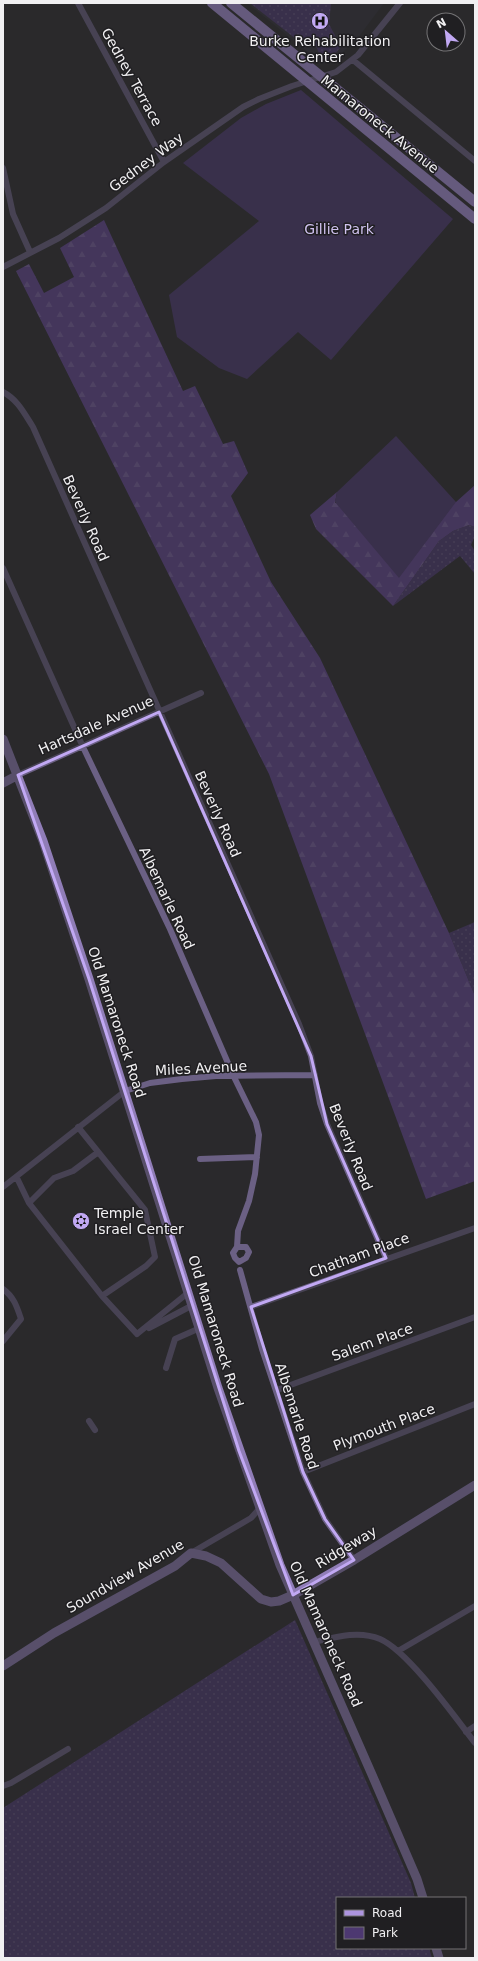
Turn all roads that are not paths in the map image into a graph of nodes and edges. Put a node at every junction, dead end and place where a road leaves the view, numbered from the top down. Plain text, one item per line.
1 (78, 3) edge
2 (212, 3) edge
3 (231, 3) edge
4 (400, 3) edge
5 (353, 60) junction
6 (321, 76) junction
7 (305, 81) junction
8 (475, 161) edge
9 (164, 162) junction
10 (3, 168) edge
11 (475, 202) edge
12 (475, 219) edge
13 (30, 252) junction
14 (3, 267) edge
15 (3, 392) edge
16 (3, 568) edge
17 (201, 693) dead end
18 (159, 712) junction
19 (3, 739) edge
20 (83, 747) junction
21 (18, 775) junction
22 (3, 783) edge
23 (315, 1075) junction
24 (234, 1077) junction
25 (125, 1091) junction
26 (78, 1127) junction
27 (97, 1153) junction
28 (257, 1157) junction
29 (200, 1159) dead end
30 (17, 1178) junction
31 (3, 1187) edge
32 (29, 1203) junction
33 (475, 1228) edge
34 (237, 1247) dead end
35 (386, 1258) junction
36 (240, 1270) dead end
37 (3, 1289) edge
38 (189, 1292) junction
39 (102, 1296) junction
40 (193, 1305) junction
41 (251, 1307) junction
42 (475, 1317) edge
43 (200, 1328) junction
44 (137, 1334) junction
45 (3, 1341) edge
46 (166, 1368) dead end
47 (277, 1390) junction
48 (475, 1404) edge
49 (89, 1422) dead end
50 (95, 1430) dead end
51 (302, 1472) junction
52 (475, 1485) edge
53 (260, 1508) junction
54 (191, 1554) junction
55 (354, 1560) junction
56 (293, 1595) junction
57 (475, 1606) edge
58 (314, 1642) junction
59 (398, 1651) junction
60 (3, 1666) edge
61 (475, 1726) edge
62 (466, 1732) junction
63 (475, 1743) edge
64 (68, 1749) dead end
65 (3, 1786) edge
66 (423, 1897) edge

1 - 9 street, Gedney Terrace
2 - 7 main road, Mamaroneck Avenue
3 - 6 main road, Mamaroneck Avenue
4 - 5 street, Gedney Way
5 - 6 street, Gedney Way
5 - 8 street
6 - 7 street, Gedney Way
6 - 11 main road, Mamaroneck Avenue
7 - 9 street, Gedney Way
7 - 12 main road, Mamaroneck Avenue
9 - 13 street, Gedney Way
10 - 13 street
13 - 14 street, Gedney Way
15 - 18 street, Beverly Road
16 - 20 street, Albemarle Road
17 - 18 street, Hartsdale Avenue
18 - 20 street, Hartsdale Avenue
18 - 23 street, Beverly Road
19 - 21 main road, Old Mamaroneck Road
20 - 21 street, Hartsdale Avenue
20 - 24 street, Albemarle Road
21 - 22 main road, Hartsdale Avenue
21 - 25 main road, Old Mamaroneck Road
23 - 24 street, Miles Avenue
23 - 35 street, Beverly Road
24 - 25 street, Miles Avenue
24 - 28 street, Albemarle Road
25 - 26 street, Miles Avenue
25 - 38 main road, Old Mamaroneck Road
26 - 27 street
26 - 30 street, Miles Avenue
27 - 32 street
27 - 39 street
28 - 29 street
28 - 34 street, Albemarle Road
30 - 31 street, Miles Avenue
30 - 32 street
32 - 39 street
33 - 35 street, Chatham Place
35 - 41 street, Chatham Place
36 - 41 street, Albemarle Road
37 - 45 street
38 - 40 main road, Old Mamaroneck Road
38 - 44 street
39 - 44 street
40 - 43 main road, Old Mamaroneck Road
40 - 44 street
41 - 47 street, Albemarle Road
42 - 47 street, Salem Place
43 - 46 street
43 - 53 main road, Old Mamaroneck Road
47 - 51 street, Albemarle Road
48 - 51 street, Plymouth Place
49 - 50 street
51 - 55 street, Albemarle Road
52 - 55 main road, Ridgeway
53 - 54 street, Soundview Avenue
53 - 56 main road, Old Mamaroneck Road
54 - 56 main road, Ridgeway
54 - 60 main road, Soundview Avenue
55 - 56 main road, Ridgeway
56 - 58 main road, Old Mamaroneck Road
57 - 59 street
58 - 59 street
58 - 66 main road, Old Mamaroneck Road
59 - 62 street
61 - 62 street
62 - 63 street
64 - 65 street

